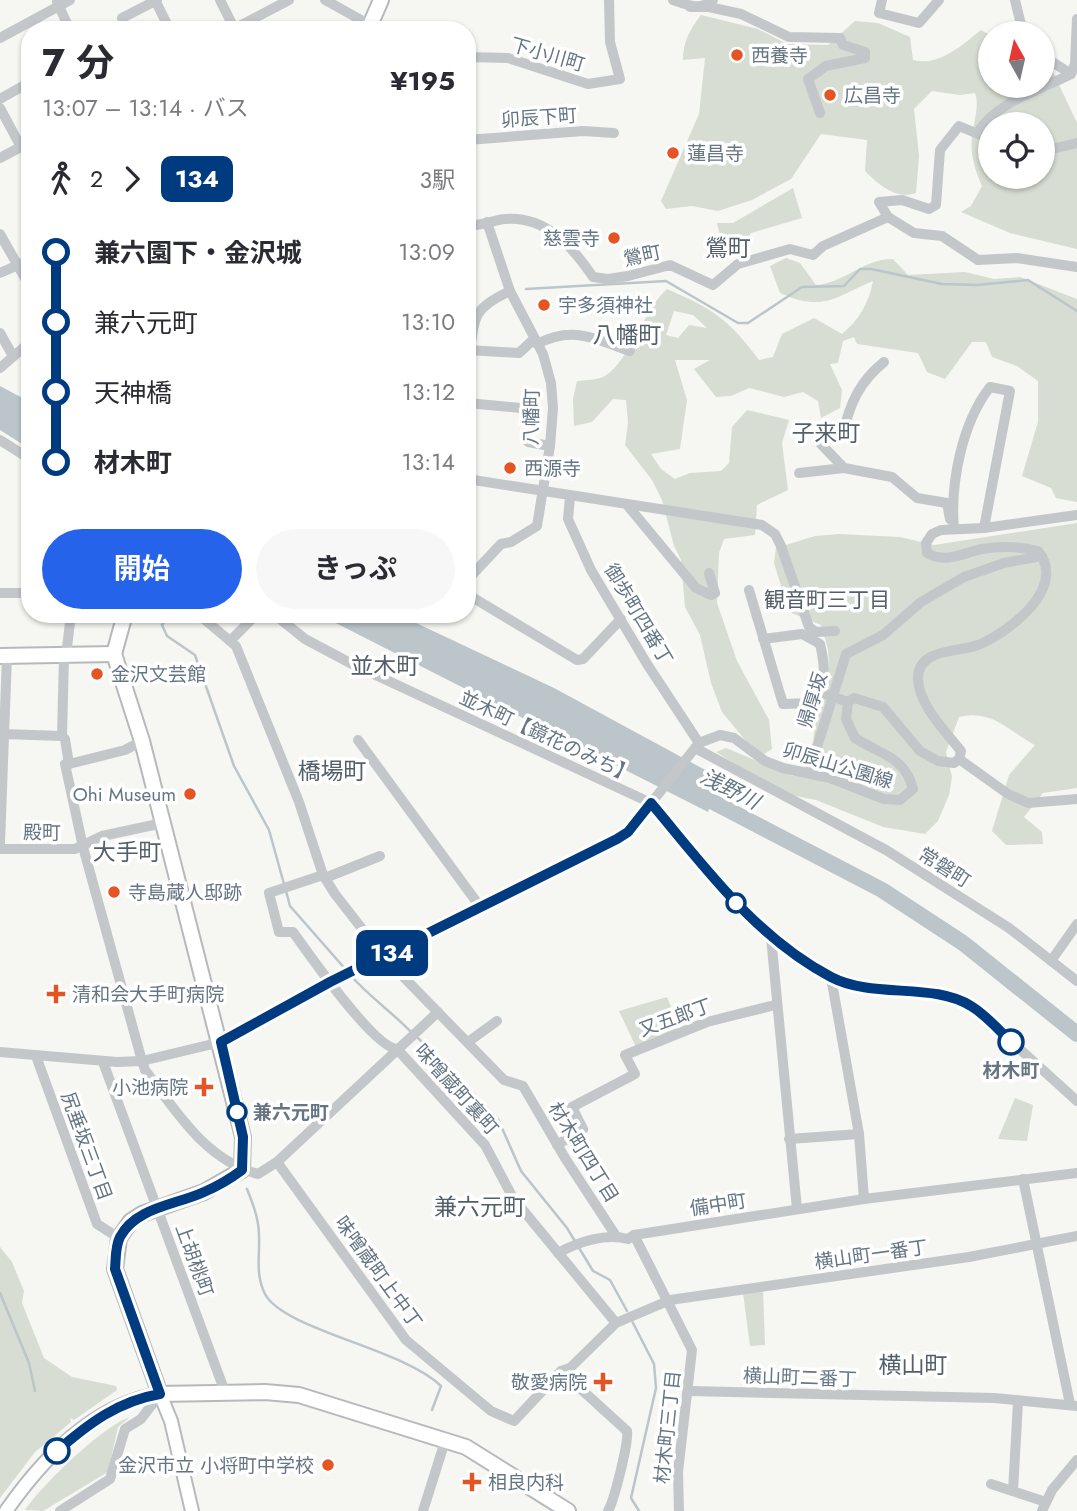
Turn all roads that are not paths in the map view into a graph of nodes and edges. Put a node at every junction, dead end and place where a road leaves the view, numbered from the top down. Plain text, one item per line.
1 (70, 0) edge
2 (156, 0) edge
3 (220, 0) edge
4 (289, 0) edge
5 (325, 0) edge
6 (381, 0) edge
7 (609, 0) edge
8 (673, 0) edge
9 (713, 0) edge
10 (881, 0) edge
11 (939, 0) edge
12 (1015, 0) edge
13 (58, 3) edge
14 (690, 7) junction
15 (122, 18) dead end
16 (1077, 19) edge
17 (28, 21) edge
18 (66, 21) edge
19 (164, 21) edge
20 (230, 21) edge
21 (249, 21) edge
22 (360, 21) edge
23 (374, 21) edge
24 (1020, 21) edge
25 (21, 25) edge
26 (0, 38) edge
27 (476, 57) edge
28 (1055, 64) edge
29 (1071, 74) junction
30 (21, 87) edge
31 (0, 99) edge
32 (0, 108) edge
33 (997, 112) edge
34 (820, 113) dead end
35 (978, 132) edge
36 (614, 133) dead end
37 (21, 137) edge
38 (476, 139) edge
39 (1077, 143) edge
40 (21, 147) edge
41 (1055, 148) edge
42 (0, 158) edge
43 (888, 217) junction
44 (487, 222) junction
45 (476, 224) edge
46 (0, 234) edge
47 (21, 264) edge
48 (18, 266) junction
49 (1077, 267) edge
50 (21, 271) edge
51 (0, 273) edge
52 (510, 291) junction
53 (476, 314) edge
54 (0, 333) edge
55 (536, 342) junction
56 (21, 349) edge
57 (476, 350) edge
58 (630, 351) dead end
59 (13, 356) junction
60 (884, 362) dead end
61 (0, 368) edge
62 (476, 404) edge
63 (531, 409) dead end
64 (0, 440) edge
65 (528, 442) dead end
66 (550, 446) junction
67 (21, 453) edge
68 (844, 468) junction
69 (799, 473) dead end
70 (476, 481) edge
71 (542, 492) junction
72 (570, 497) junction
73 (628, 506) junction
74 (1077, 515) edge
75 (953, 528) junction
76 (984, 528) junction
77 (1042, 556) junction
78 (476, 570) edge
79 (709, 573) dead end
80 (749, 590) dead end
81 (0, 593) edge
82 (21, 593) edge
83 (476, 599) edge
84 (621, 620) junction
85 (70, 623) edge
86 (123, 623) edge
87 (209, 623) edge
88 (248, 623) edge
89 (285, 623) edge
90 (835, 631) dead end
91 (763, 639) junction
92 (230, 641) junction
93 (114, 654) junction
94 (4, 656) edge
95 (65, 656) junction
96 (822, 693) junction
97 (848, 702) junction
98 (3, 734) edge
99 (62, 736) junction
100 (358, 740) dead end
101 (142, 741) junction
102 (695, 748) junction
103 (959, 759) junction
104 (69, 764) junction
105 (809, 773) junction
106 (1077, 799) edge
107 (654, 800) junction
108 (163, 823) junction
109 (0, 843) edge
110 (83, 847) junction
111 (0, 849) edge
112 (380, 856) dead end
113 (324, 877) junction
114 (481, 908) junction
115 (1077, 923) edge
116 (771, 937) junction
117 (384, 957) junction
118 (1051, 961) junction
119 (831, 977) junction
120 (1077, 981) edge
121 (330, 982) junction
122 (775, 1005) junction
123 (439, 1012) junction
124 (497, 1021) dead end
125 (221, 1042) junction
126 (468, 1042) junction
127 (397, 1049) junction
128 (0, 1052) edge
129 (36, 1056) junction
130 (142, 1060) junction
131 (103, 1062) junction
132 (1077, 1101) edge
133 (859, 1134) junction
134 (789, 1139) junction
135 (557, 1145) junction
136 (277, 1162) junction
137 (242, 1170) junction
138 (1077, 1173) edge
139 (1023, 1180) junction
140 (864, 1199) junction
141 (157, 1209) junction
142 (797, 1209) junction
143 (634, 1235) junction
144 (616, 1236) junction
145 (1077, 1236) edge
146 (119, 1238) junction
147 (1035, 1245) junction
148 (558, 1253) junction
149 (670, 1300) junction
150 (617, 1323) junction
151 (561, 1371) junction
152 (690, 1391) junction
153 (225, 1392) junction
154 (160, 1394) junction
155 (1018, 1402) junction
156 (1074, 1405) edge
157 (446, 1438) junction
158 (1077, 1460) edge
159 (991, 1484) dead end
160 (1013, 1492) junction
161 (1044, 1506) edge
162 (6, 1511) edge
163 (60, 1511) edge
164 (192, 1511) edge
165 (423, 1511) edge
166 (568, 1511) edge
167 (608, 1511) edge
168 (679, 1511) edge

1 - 13 street
2 - 15 street
2 - 19 street
3 - 20 street
4 - 21 street
5 - 22 street
6 - 23 highway
7 - 27 street, 下小川町
8 - 14 street
9 - 14 street
10 - 11 street
12 - 24 street
13 - 17 street
13 - 18 street
14 - 34 street
16 - 29 street
25 - 26 street
28 - 29 street
29 - 33 street
30 - 31 street
32 - 37 street
35 - 43 street
36 - 38 street, 卯辰下町
39 - 41 street
40 - 42 street
43 - 44 street, 鶯町
43 - 49 street
44 - 45 street
44 - 52 street, 八幡町
46 - 48 street
47 - 48 street
48 - 50 street
48 - 51 street
52 - 53 street
52 - 55 street, 八幡町
54 - 59 street
55 - 57 street
55 - 58 street
55 - 66 street, 八幡町
56 - 59 street
59 - 61 street
60 - 68 street
62 - 63 street
64 - 67 street
65 - 66 street
66 - 71 street, 八幡町
68 - 69 street
68 - 75 street
70 - 71 street
71 - 72 street
71 - 78 street, 八幡町
72 - 73 street
72 - 84 street, 御歩町四番丁
73 - 79 street
73 - 90 street
74 - 76 street
75 - 76 street
75 - 76 street
75 - 77 street
77 - 103 street
77 - 105 street, 帰厚坂
80 - 91 street
81 - 82 street
83 - 84 street
84 - 102 street, 御歩町四番丁
85 - 95 street
86 - 93 highway
87 - 92 street
88 - 92 street
89 - 107 street, 並木町【鏡花のみち】
91 - 96 street
91 - 96 street
92 - 113 street
93 - 95 highway
93 - 101 highway
94 - 95 highway
94 - 98 street
95 - 99 street
96 - 97 street, bridge
97 - 103 street
97 - 105 street, 卯辰山公園線
98 - 99 street
98 - 109 street
99 - 104 street
100 - 114 street
101 - 104 street
101 - 108 highway
102 - 105 street, 卯辰山公園線
102 - 107 street
102 - 118 street, 常磐町
103 - 106 street
104 - 110 street
107 - 114 street
107 - 116 street, 並木町【鏡花のみち】
108 - 110 street, 殿町
108 - 125 highway
110 - 111 street, 殿町
110 - 130 street
112 - 113 street
113 - 117 street
113 - 121 street, 味噌蔵町裏町
114 - 117 street
115 - 118 street
116 - 119 street, 並木町【鏡花のみち】
116 - 122 street
117 - 121 street
117 - 123 street
118 - 120 street, 常磐町
119 - 132 street, 並木町【鏡花のみち】
119 - 133 street
121 - 125 street
121 - 127 street, 味噌蔵町裏町
122 - 134 street
122 - 135 street, 又五郎丁
123 - 126 street
123 - 127 street
124 - 126 street
125 - 130 street
125 - 137 highway
126 - 135 street, 材木町四丁目
127 - 136 street
127 - 148 street, 味噌蔵町裏町
128 - 129 street
129 - 131 street
129 - 146 street, 尻垂坂三丁目
130 - 131 street
130 - 137 street
131 - 141 street, 上胡桃町
133 - 134 street
133 - 140 street
134 - 142 street
135 - 144 street, 材木町四丁目
136 - 137 street
136 - 151 street, 味噌蔵町上中丁
137 - 141 highway
138 - 139 street, 備中町
139 - 140 street, 備中町
139 - 147 street
140 - 142 street, 備中町
141 - 146 highway
141 - 153 street, 上胡桃町
142 - 143 street, 備中町
143 - 144 street, 備中町
143 - 149 street, 材木町三丁目
144 - 148 street, 備中町
145 - 147 street, 横山町一番丁
146 - 154 highway
147 - 149 street, 横山町一番丁
147 - 156 street
148 - 150 street, 味噌蔵町裏町
149 - 150 street, 横山町一番丁
149 - 152 street, 材木町三丁目
150 - 151 street
151 - 167 street
152 - 155 street, 横山町二番丁
152 - 168 street, 材木町三丁目
153 - 154 highway
153 - 157 highway
154 - 162 main road
154 - 163 street
154 - 164 main road
155 - 156 street, 横山町二番丁
155 - 160 street
157 - 165 street
157 - 166 highway
158 - 161 street
159 - 160 street
160 - 161 street

